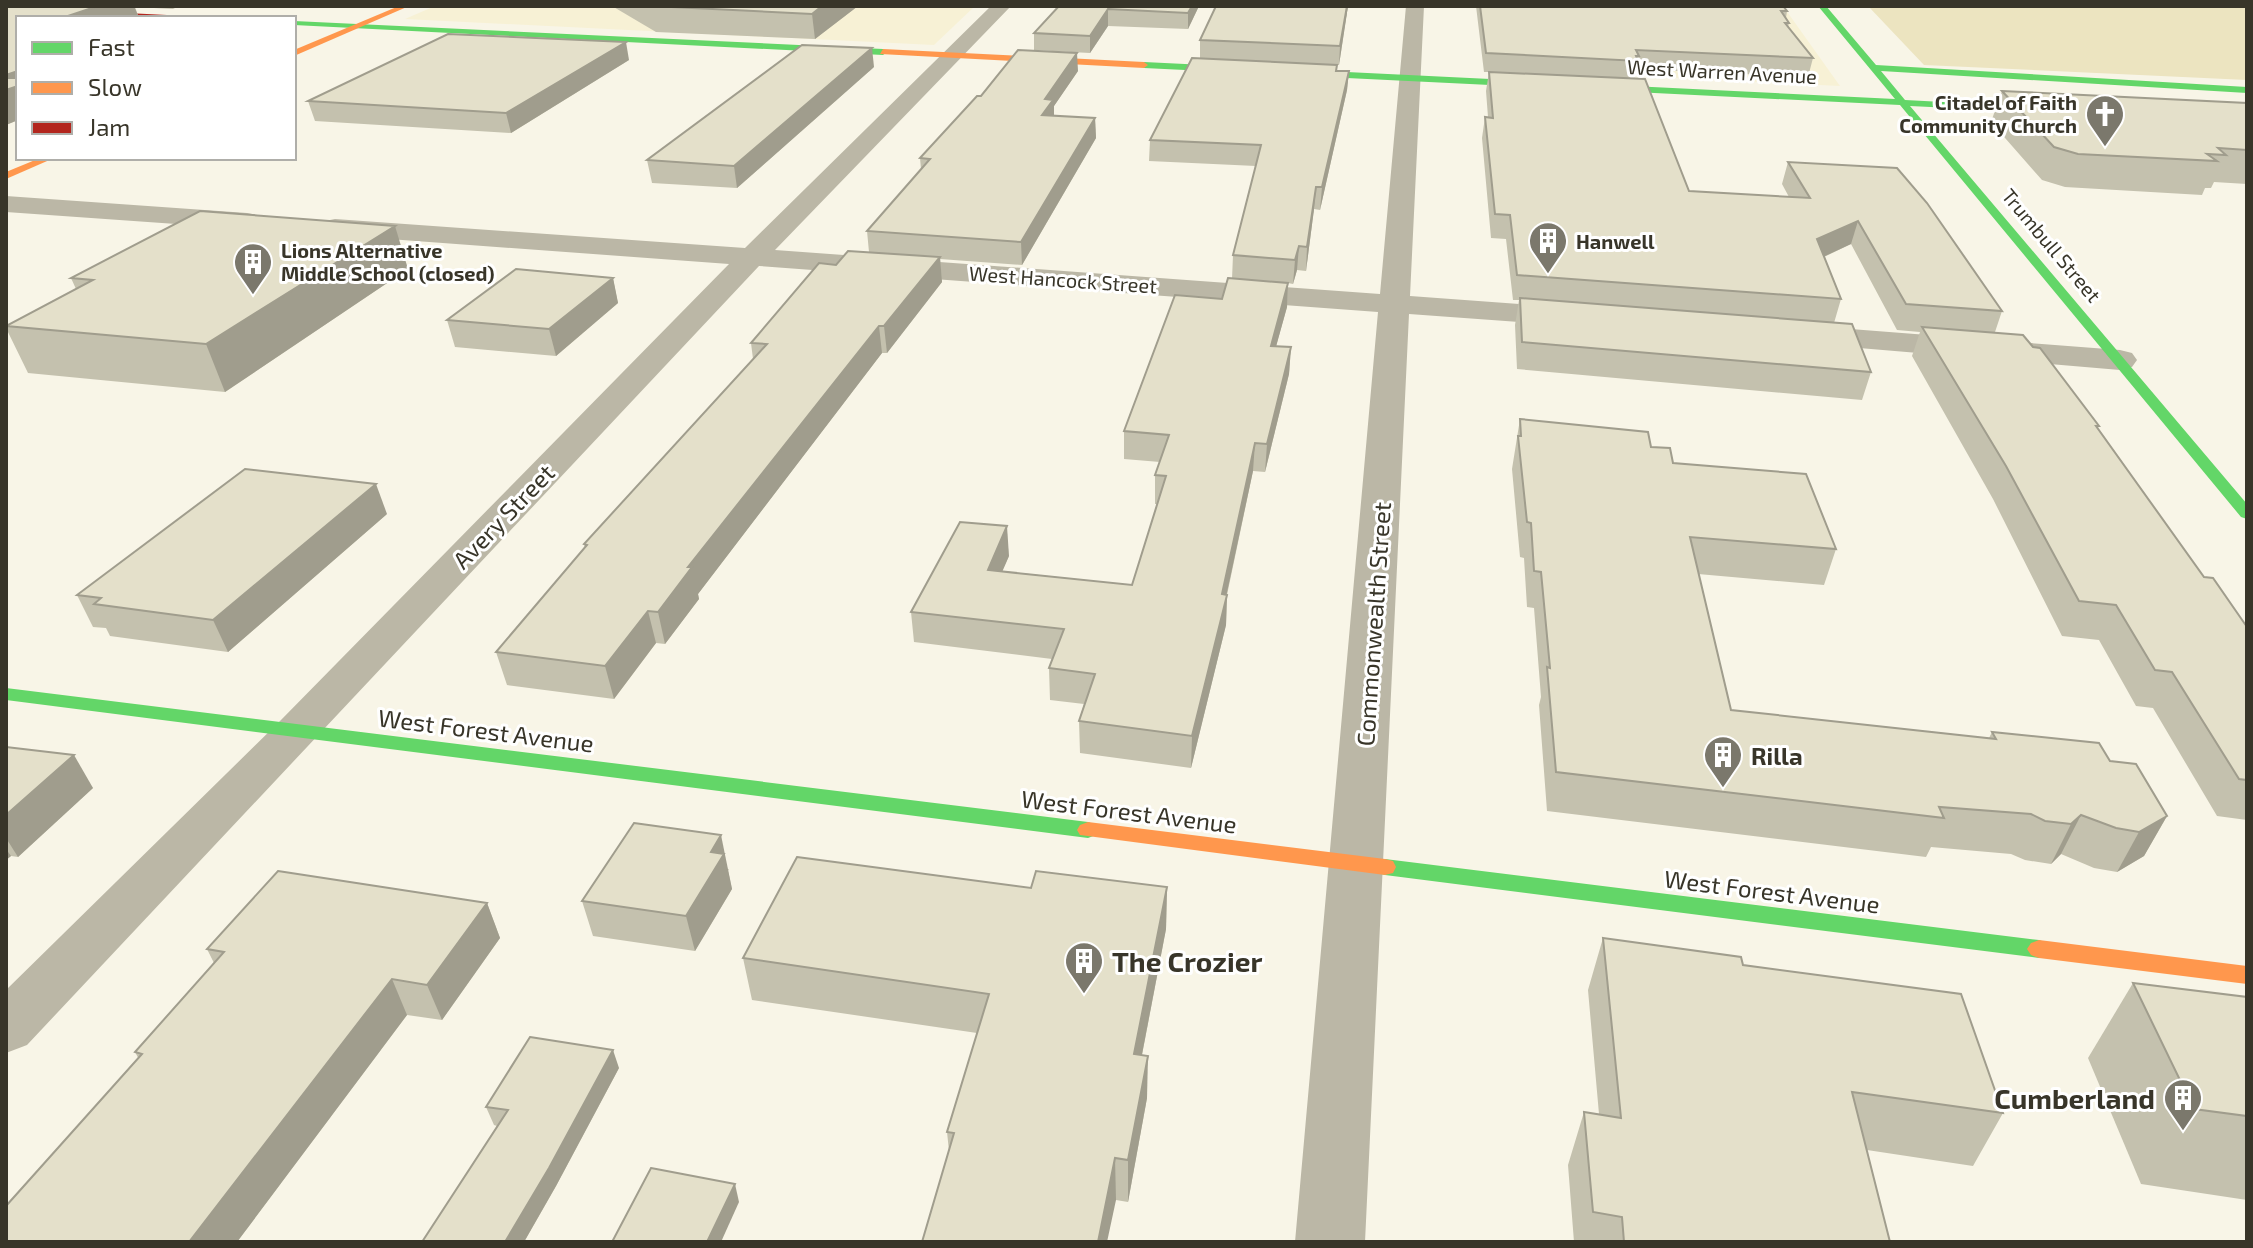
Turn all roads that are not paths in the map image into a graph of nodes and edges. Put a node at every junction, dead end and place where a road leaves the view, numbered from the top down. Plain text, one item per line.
1 (405, 6) edge
2 (1002, 6) edge
3 (1415, 6) edge
4 (1822, 6) edge
5 (6, 9) edge
6 (147, 16) edge
7 (296, 23) edge
8 (357, 27) junction
9 (296, 52) edge
10 (951, 55) junction
11 (1875, 68) junction
12 (1411, 78) junction
13 (2247, 90) edge
14 (2247, 96) edge
15 (1901, 102) junction
16 (2079, 111) edge
17 (44, 160) edge
18 (6, 176) edge
19 (6, 204) edge
20 (275, 223) edge
21 (305, 225) edge
22 (752, 257) junction
23 (1395, 303) junction
24 (1599, 319) edge
25 (1772, 333) edge
26 (2120, 360) junction
27 (2247, 514) edge
28 (6, 694) edge
29 (298, 731) junction
30 (1356, 864) junction
31 (2247, 975) edge
32 (6, 1028) edge
33 (1330, 1242) edge

1 - 8 main road
2 - 10 street, Avery Street
3 - 12 street, Commonwealth Street
4 - 11 main road, Trumbull Street
5 - 6 main road
7 - 8 main road, West Warren Avenue
8 - 9 main road
8 - 10 main road, West Warren Avenue
10 - 12 main road, West Warren Avenue
10 - 22 street, Avery Street
11 - 13 main road
11 - 15 main road, Trumbull Street
12 - 15 main road, West Warren Avenue
12 - 23 street, Commonwealth Street
14 - 15 main road, West Warren Avenue
15 - 16 main road, West Warren Avenue
15 - 26 main road, Trumbull Street
17 - 18 main road
19 - 20 street
21 - 22 street, West Hancock Street
22 - 23 street, West Hancock Street
22 - 29 street, Avery Street
23 - 24 street, West Hancock Street
23 - 30 street, Commonwealth Street
25 - 26 street
26 - 27 main road, Trumbull Street
28 - 29 main road, West Forest Avenue
29 - 30 main road, West Forest Avenue
29 - 32 street, Avery Street
30 - 31 main road, West Forest Avenue
30 - 33 street, Commonwealth Street

